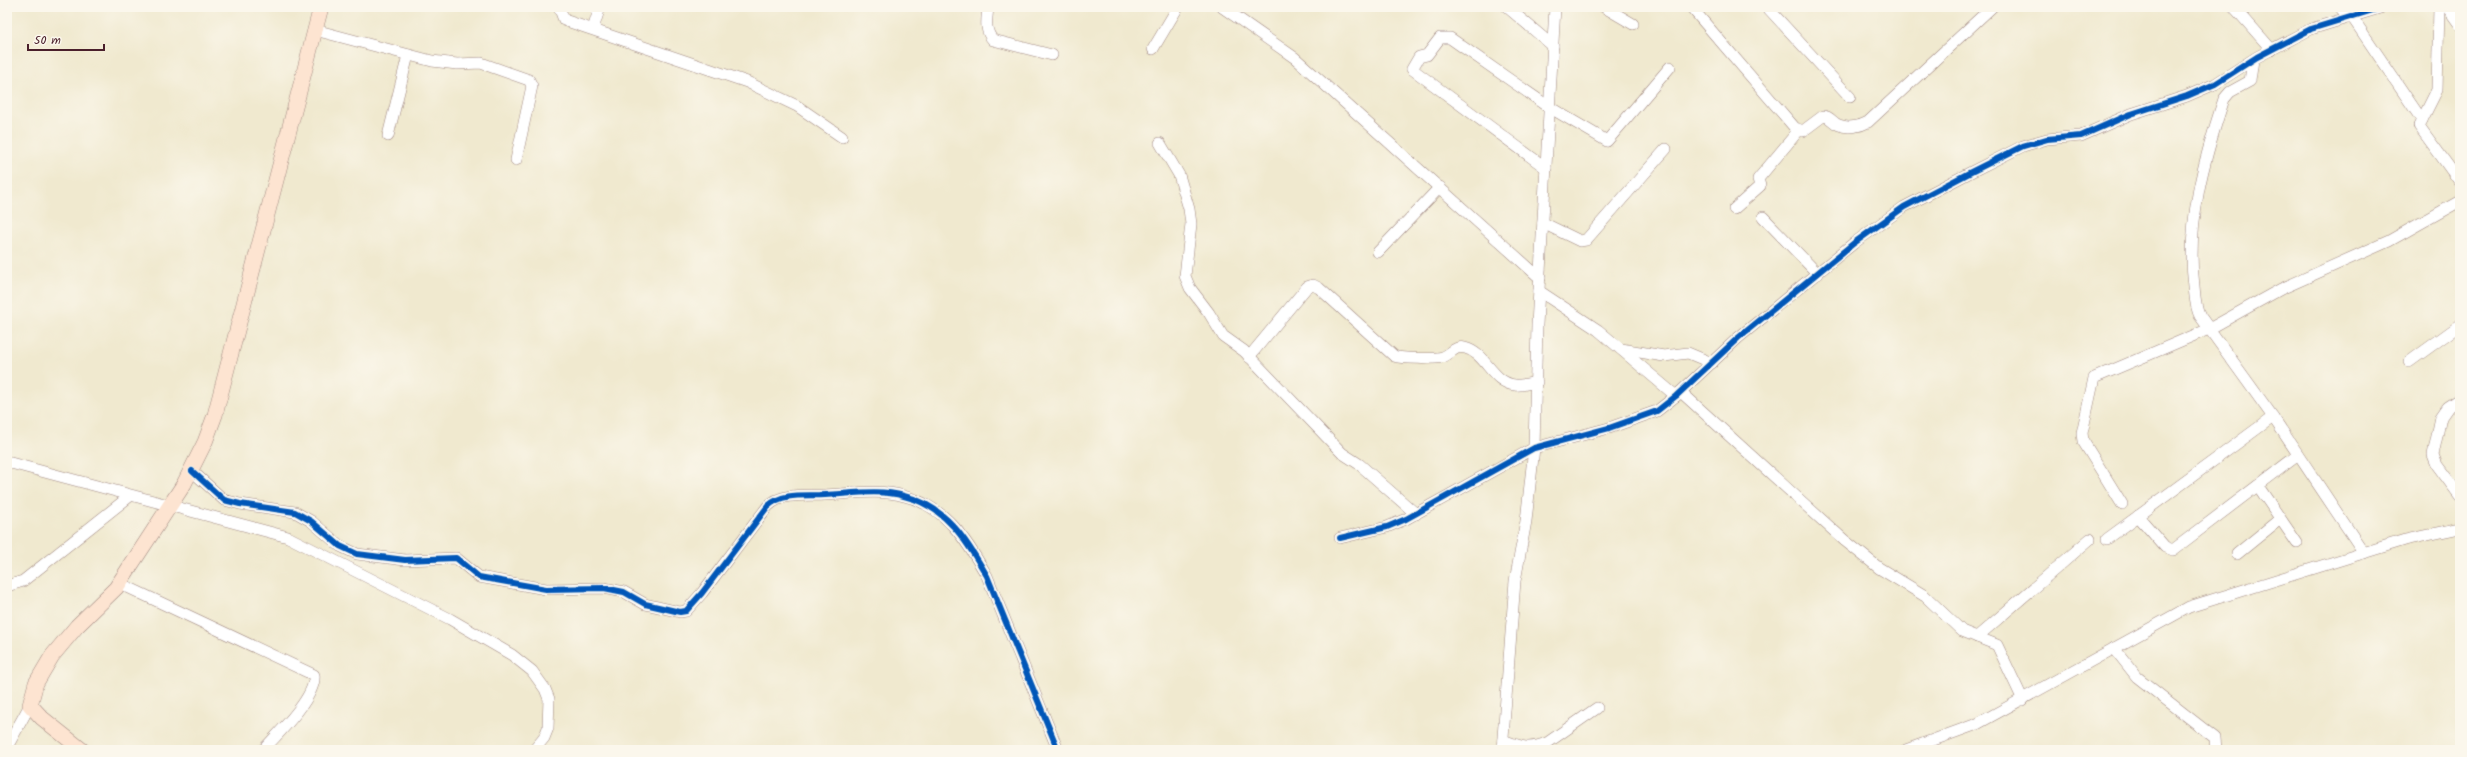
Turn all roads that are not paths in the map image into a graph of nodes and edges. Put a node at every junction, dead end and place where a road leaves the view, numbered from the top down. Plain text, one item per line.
1 (321, 7) edge
2 (559, 7) edge
3 (600, 7) edge
4 (988, 7) edge
5 (1178, 7) edge
6 (1222, 7) edge
7 (1507, 7) edge
8 (1555, 7) edge
9 (1604, 7) edge
10 (1691, 7) edge
11 (1766, 7) edge
12 (1992, 7) edge
13 (2234, 7) edge
14 (2340, 7) edge
15 (2383, 7) edge
16 (2440, 7) edge
17 (2447, 7) edge
18 (2350, 17) junction
19 (1633, 24) dead end
20 (2460, 25) edge
21 (593, 29) junction
22 (315, 30) junction
23 (1553, 46) junction
24 (1153, 48) dead end
25 (2272, 50) junction
26 (408, 55) junction
27 (1052, 55) dead end
28 (2253, 60) junction
29 (1670, 67) dead end
30 (1850, 97) dead end
31 (1549, 107) junction
32 (2422, 120) junction
33 (1799, 130) junction
34 (388, 136) dead end
35 (842, 137) dead end
36 (1160, 143) dead end
37 (1666, 149) dead end
38 (516, 160) dead end
39 (1546, 168) junction
40 (2460, 182) edge
41 (1440, 187) junction
42 (2460, 201) edge
43 (1734, 209) dead end
44 (1763, 217) dead end
45 (1543, 223) junction
46 (1378, 252) dead end
47 (1818, 274) junction
48 (1540, 278) junction
49 (1539, 290) junction
50 (2460, 325) edge
51 (2209, 329) junction
52 (1620, 349) junction
53 (1249, 357) junction
54 (2409, 362) dead end
55 (1712, 363) junction
56 (1537, 382) junction
57 (1678, 394) junction
58 (2460, 399) edge
59 (2273, 418) junction
60 (1534, 448) junction
61 (2298, 456) junction
62 (7, 462) edge
63 (192, 471) junction
64 (2258, 486) junction
65 (130, 496) junction
66 (2460, 496) edge
67 (2122, 504) dead end
68 (168, 507) junction
69 (1416, 514) junction
70 (2138, 516) junction
71 (2280, 519) junction
72 (2460, 528) edge
73 (1340, 538) dead end
74 (2090, 539) dead end
75 (2106, 539) dead end
76 (2297, 543) dead end
77 (2364, 553) junction
78 (2237, 554) dead end
79 (119, 584) junction
80 (7, 586) edge
81 (1977, 637) junction
82 (2114, 648) junction
83 (2023, 700) junction
84 (30, 705) junction
85 (1597, 708) dead end
86 (1503, 745) edge
87 (1550, 747) edge
88 (7, 748) edge
89 (82, 750) edge
90 (263, 750) edge
91 (534, 750) edge
92 (1058, 750) edge
93 (1906, 750) edge
94 (2216, 750) edge

1 - 22 street
2 - 21 street
3 - 21 street
4 - 27 street
5 - 24 street
6 - 41 street
7 - 23 street
8 - 23 street
9 - 19 street
10 - 33 street
11 - 30 street
12 - 33 street
13 - 25 street
14 - 18 street
15 - 18 street
16 - 32 street
17 - 20 street
18 - 25 street
18 - 32 street
21 - 35 street
22 - 26 street
22 - 63 street
23 - 31 street
25 - 28 street
26 - 34 street
26 - 38 street
28 - 47 street
28 - 51 street
29 - 31 street
31 - 39 street
31 - 39 street
32 - 40 street
33 - 43 street
36 - 53 street
37 - 45 street
39 - 45 street
41 - 46 street
41 - 48 street
42 - 51 street
44 - 47 street
45 - 48 street
47 - 55 street
48 - 49 street
49 - 52 street
49 - 56 street
50 - 54 street
51 - 59 street
51 - 67 street
52 - 55 street
52 - 57 street
53 - 56 street
53 - 69 street
55 - 57 street
56 - 60 street
57 - 60 street
57 - 81 street
58 - 66 street
59 - 61 street
59 - 70 street
60 - 69 street
60 - 86 street
61 - 64 street
61 - 77 street
62 - 65 street
63 - 68 street
63 - 92 street
64 - 70 street
64 - 71 street
65 - 68 street
65 - 80 street
68 - 79 street
68 - 91 street
69 - 73 street
70 - 75 street
71 - 76 street
71 - 78 street
72 - 77 street
74 - 81 street
77 - 82 street
79 - 84 street
79 - 90 street
81 - 83 street
82 - 83 street
82 - 94 street
83 - 93 street
84 - 88 street
84 - 89 street
85 - 87 street
86 - 87 street

